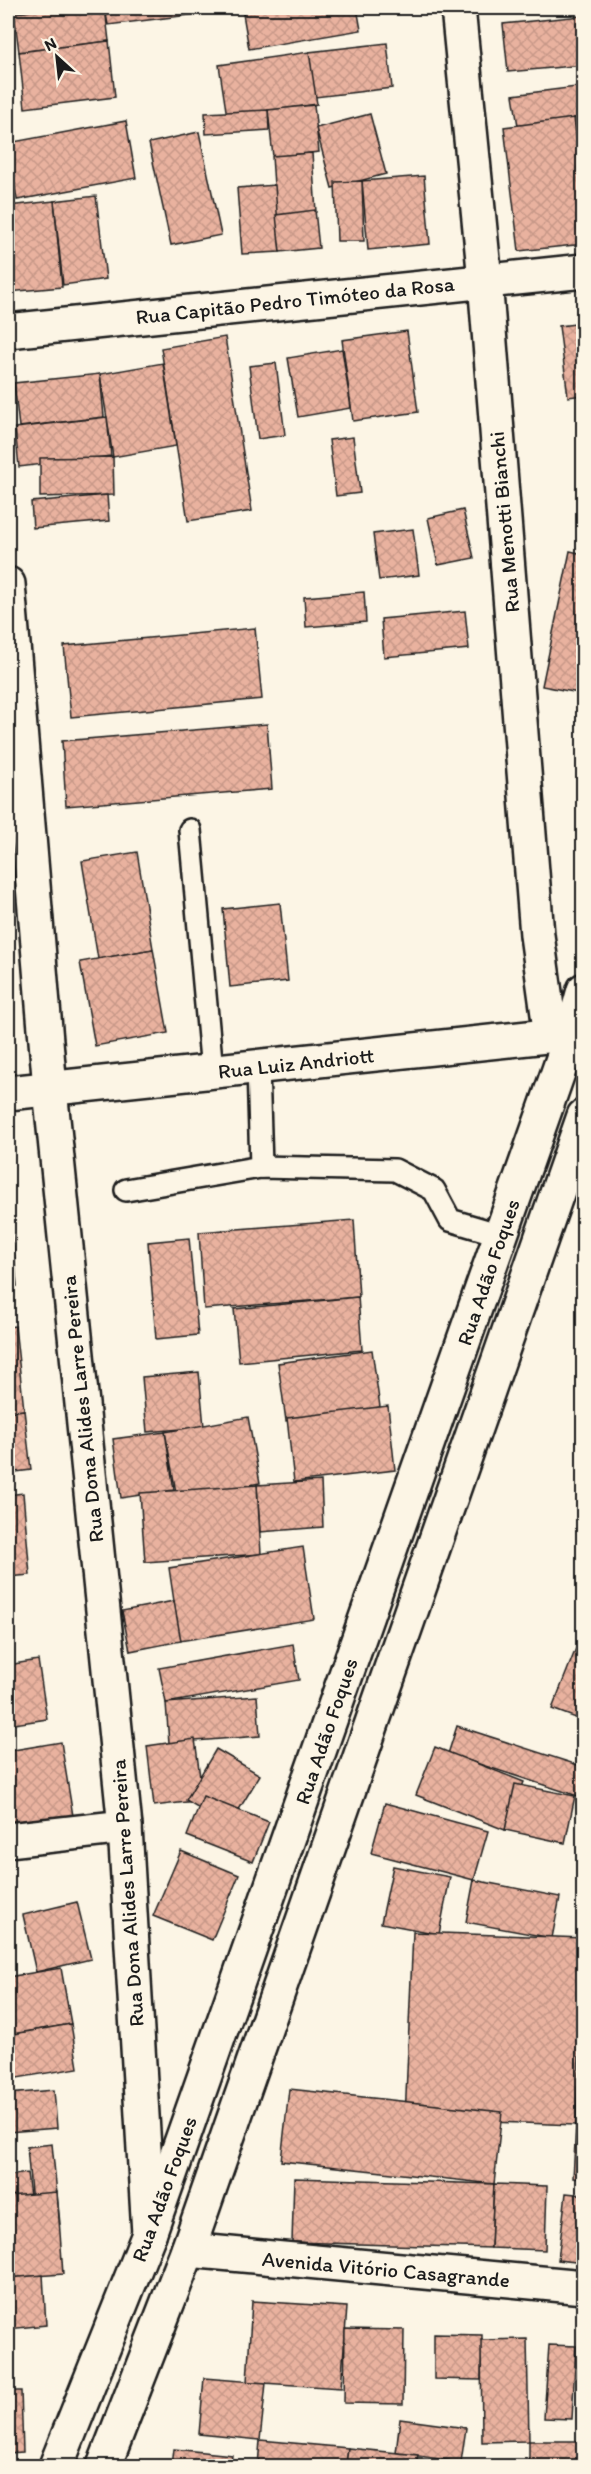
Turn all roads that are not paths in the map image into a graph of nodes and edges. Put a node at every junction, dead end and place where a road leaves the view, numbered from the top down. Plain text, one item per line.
1 (458, 8) edge
2 (584, 271) edge
3 (485, 280) junction
4 (8, 331) edge
5 (8, 584) edge
6 (190, 830) dead end
7 (584, 990) edge
8 (569, 1034) edge
9 (258, 1067) junction
10 (212, 1071) junction
11 (50, 1089) junction
12 (8, 1093) edge
13 (584, 1116) edge
14 (261, 1167) junction
15 (126, 1190) dead end
16 (501, 1235) junction
17 (125, 1827) junction
18 (8, 1840) edge
19 (149, 2234) junction
20 (188, 2250) junction
21 (584, 2287) edge
22 (56, 2466) edge
23 (104, 2466) edge

1 - 3 street, Rua Menotti Bianchi
2 - 3 street, Rua Capitão Pedro Timóteo da Rosa
3 - 4 street, Rua Capitão Pedro Timóteo da Rosa
3 - 8 street, Rua Menotti Bianchi
5 - 11 street, Rua Dona Alides Larre Pereira
6 - 10 lane
7 - 8 street, Rua Adão Foques
8 - 9 street, Rua Luiz Andriott
8 - 16 street, Rua Adão Foques
9 - 10 street, Rua Luiz Andriott
9 - 14 lane
10 - 11 street, Rua Luiz Andriott
11 - 12 street, Rua Luiz Andriott
11 - 17 street, Rua Dona Alides Larre Pereira
13 - 20 street, Rua Adão Foques
14 - 15 lane
14 - 16 lane
16 - 19 street, Rua Adão Foques
17 - 18 street
17 - 19 street, Rua Dona Alides Larre Pereira
19 - 22 street, Rua Adão Foques
20 - 21 street, Avenida Vitório Casagrande
20 - 23 street, Rua Adão Foques

